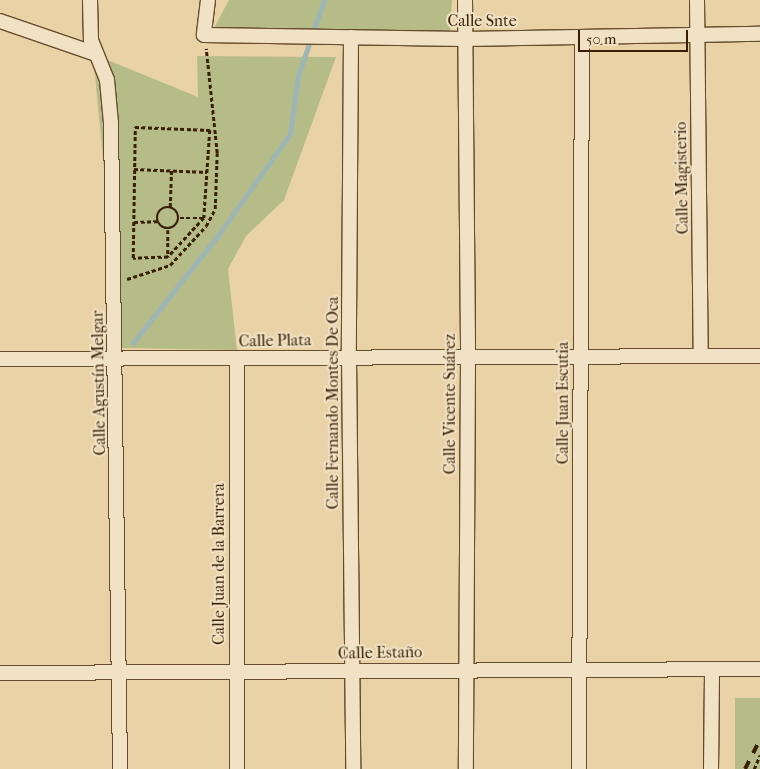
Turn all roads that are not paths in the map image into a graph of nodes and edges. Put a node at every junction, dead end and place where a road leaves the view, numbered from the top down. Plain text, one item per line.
1 (90, 0) edge
2 (208, 0) edge
3 (465, 0) edge
4 (696, 0) edge
5 (0, 21) edge
6 (697, 34) junction
7 (760, 34) edge
8 (351, 36) junction
9 (582, 37) junction
10 (464, 39) junction
11 (96, 54) junction
12 (701, 356) junction
13 (760, 356) edge
14 (349, 357) junction
15 (581, 357) junction
16 (237, 358) junction
17 (0, 359) edge
18 (468, 359) junction
19 (117, 360) junction
20 (578, 669) junction
21 (760, 669) edge
22 (466, 670) junction
23 (353, 671) junction
24 (712, 671) junction
25 (237, 672) junction
26 (0, 673) edge
27 (120, 674) junction
28 (120, 769) edge
29 (237, 769) edge
30 (353, 769) edge
31 (466, 769) edge
32 (579, 769) edge
33 (711, 769) edge

1 - 11 street, Calle Agustín Melgar
2 - 8 street, Calle Snte
3 - 10 street, Calle Vicente Suárez
4 - 6 street, Calle Magisterio
5 - 11 street
6 - 7 street, Calle Snte
6 - 9 street, Calle Snte
6 - 12 street, Calle Magisterio
8 - 10 street, Calle Snte
8 - 14 street, Calle Fernando Montes De Oca
9 - 10 street, Calle Snte
9 - 15 street, Calle Juan Escutia
10 - 18 street, Calle Vicente Suárez
11 - 19 street, Calle Agustín Melgar
12 - 13 street, Calle Plata
12 - 15 street, Calle Plata
14 - 16 street, Calle Plata
14 - 18 street, Calle Plata
14 - 23 street, Calle Fernando Montes De Oca
15 - 18 street, Calle Plata
15 - 20 street, Calle Juan Escutia
16 - 19 street, Calle Plata
16 - 25 street, Calle Juan de la Barrera
17 - 19 street, Calle Plata
18 - 22 street, Calle Vicente Suárez
19 - 27 street, Calle Agustín Melgar
20 - 22 street, Calle Estaño
20 - 24 street, Calle Estaño
20 - 32 street, Calle Juan Escutia
21 - 24 street, Calle Estaño
22 - 23 street, Calle Estaño
22 - 31 street, Calle Vicente Suárez
23 - 25 street, Calle Estaño
23 - 30 street, Calle Fernando Montes De Oca
24 - 33 street
25 - 27 street, Calle Estaño
25 - 29 street, Calle Juan de la Barrera
26 - 27 street, Calle Estaño
27 - 28 street, Calle Agustín Melgar

